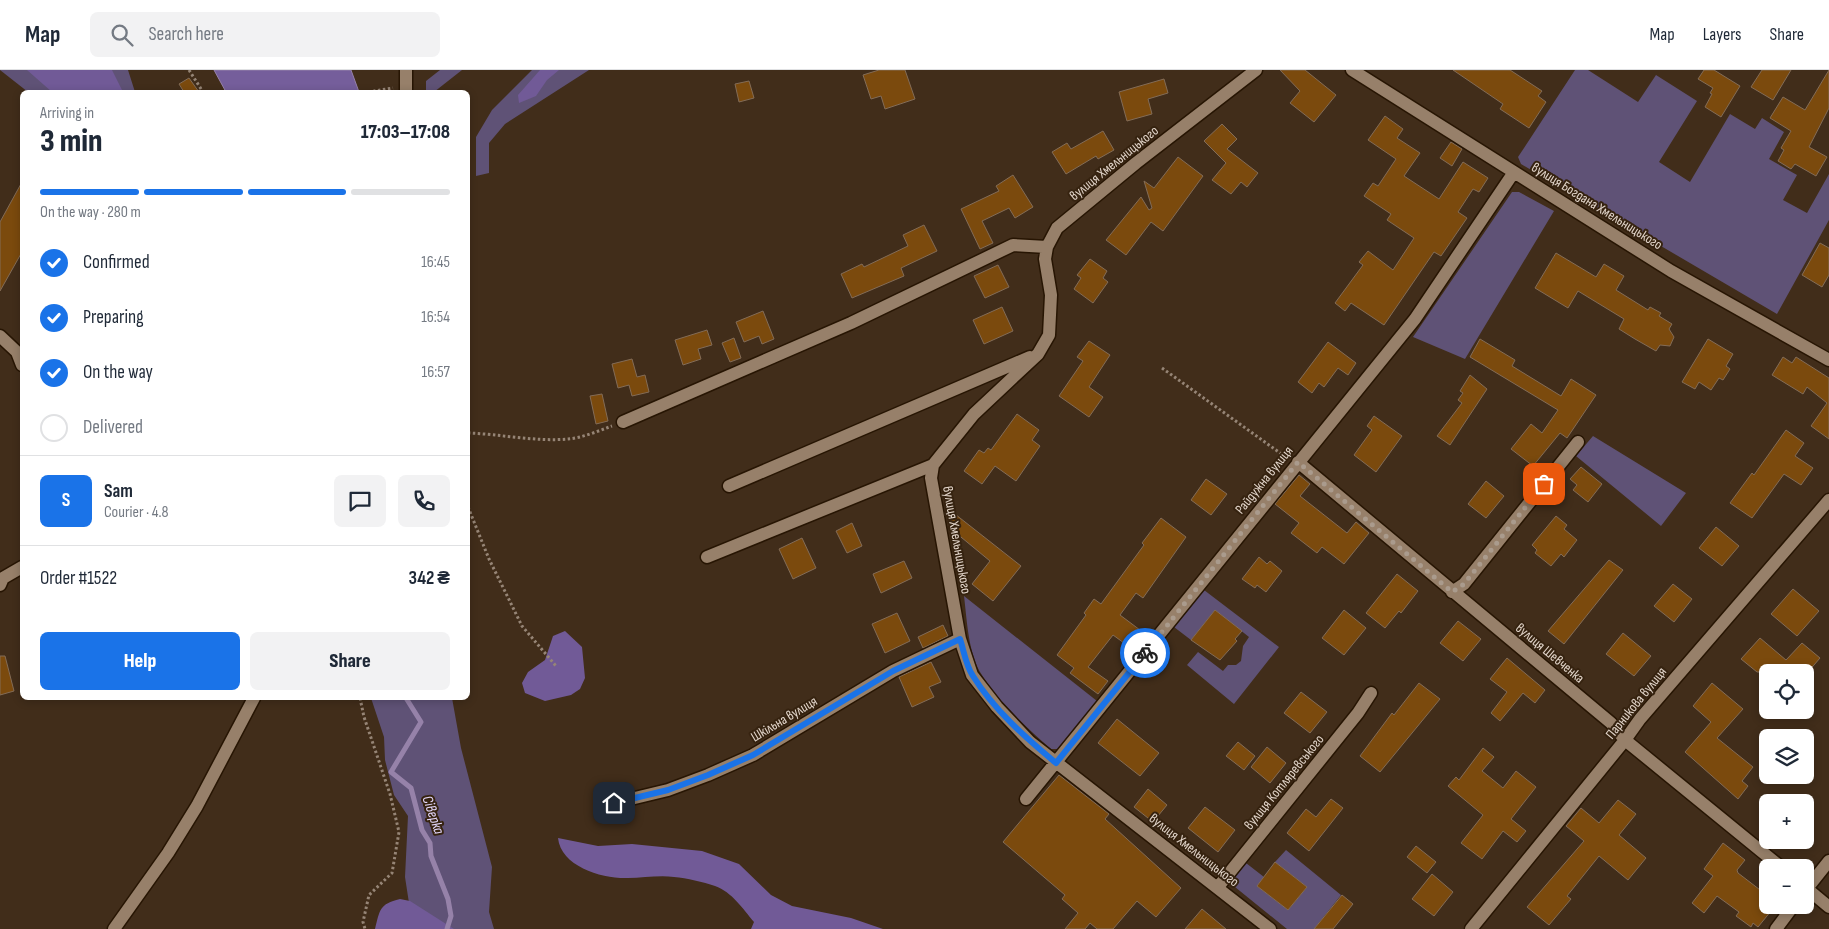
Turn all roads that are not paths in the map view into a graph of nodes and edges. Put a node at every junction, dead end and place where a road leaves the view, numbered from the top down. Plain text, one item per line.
1 (406, 70) edge
2 (1256, 70) edge
3 (1352, 70) edge
4 (406, 90) edge
5 (1514, 172) junction
6 (1047, 247) junction
7 (0, 336) edge
8 (1038, 354) junction
9 (20, 360) edge
10 (1829, 360) edge
11 (623, 422) road end
12 (1578, 442) dead end
13 (1297, 463) junction
14 (933, 465) junction
15 (729, 486) dead end
16 (1829, 500) edge
17 (708, 558) dead end
18 (20, 568) edge
19 (0, 585) edge
20 (1452, 592) junction
21 (960, 639) junction
22 (1371, 693) dead end
23 (253, 700) edge
24 (1625, 740) junction
25 (1056, 763) junction
26 (1026, 799) dead end
27 (614, 803) dead end
28 (1771, 859) edge
29 (1829, 861) edge
30 (1814, 879) edge
31 (1218, 888) junction
32 (1814, 895) edge
33 (1829, 907) edge
34 (1787, 914) edge
35 (114, 929) edge
36 (1270, 929) edge
37 (1471, 929) edge
38 (1776, 929) edge

1 - 4 street
2 - 6 street, вулиця Хмельницького
3 - 5 street, вулиця Богдана Хмельницького
5 - 10 street, вулиця Богдана Хмельницького
5 - 13 street, Райдужна вулиця
6 - 8 street
6 - 11 street
7 - 9 street
8 - 14 street
8 - 15 street
12 - 20 street
13 - 20 street, вулиця Шевченка
13 - 25 street, Райдужна вулиця
14 - 17 street
14 - 21 street, вулиця Хмельницького
16 - 24 street, Парникова вулиця
18 - 19 street
20 - 24 street, вулиця Шевченка
21 - 25 street, вулиця Хмельницького
21 - 27 street, Шкільна вулиця
22 - 31 street, вулиця Котляревського
23 - 35 street
24 - 28 street, вулиця Шевченка
24 - 37 street, Парникова вулиця
25 - 26 street, Райдужна вулиця
25 - 31 street, вулиця Хмельницького
29 - 30 street
31 - 36 street, вулиця Хмельницького
32 - 33 street
34 - 38 street

